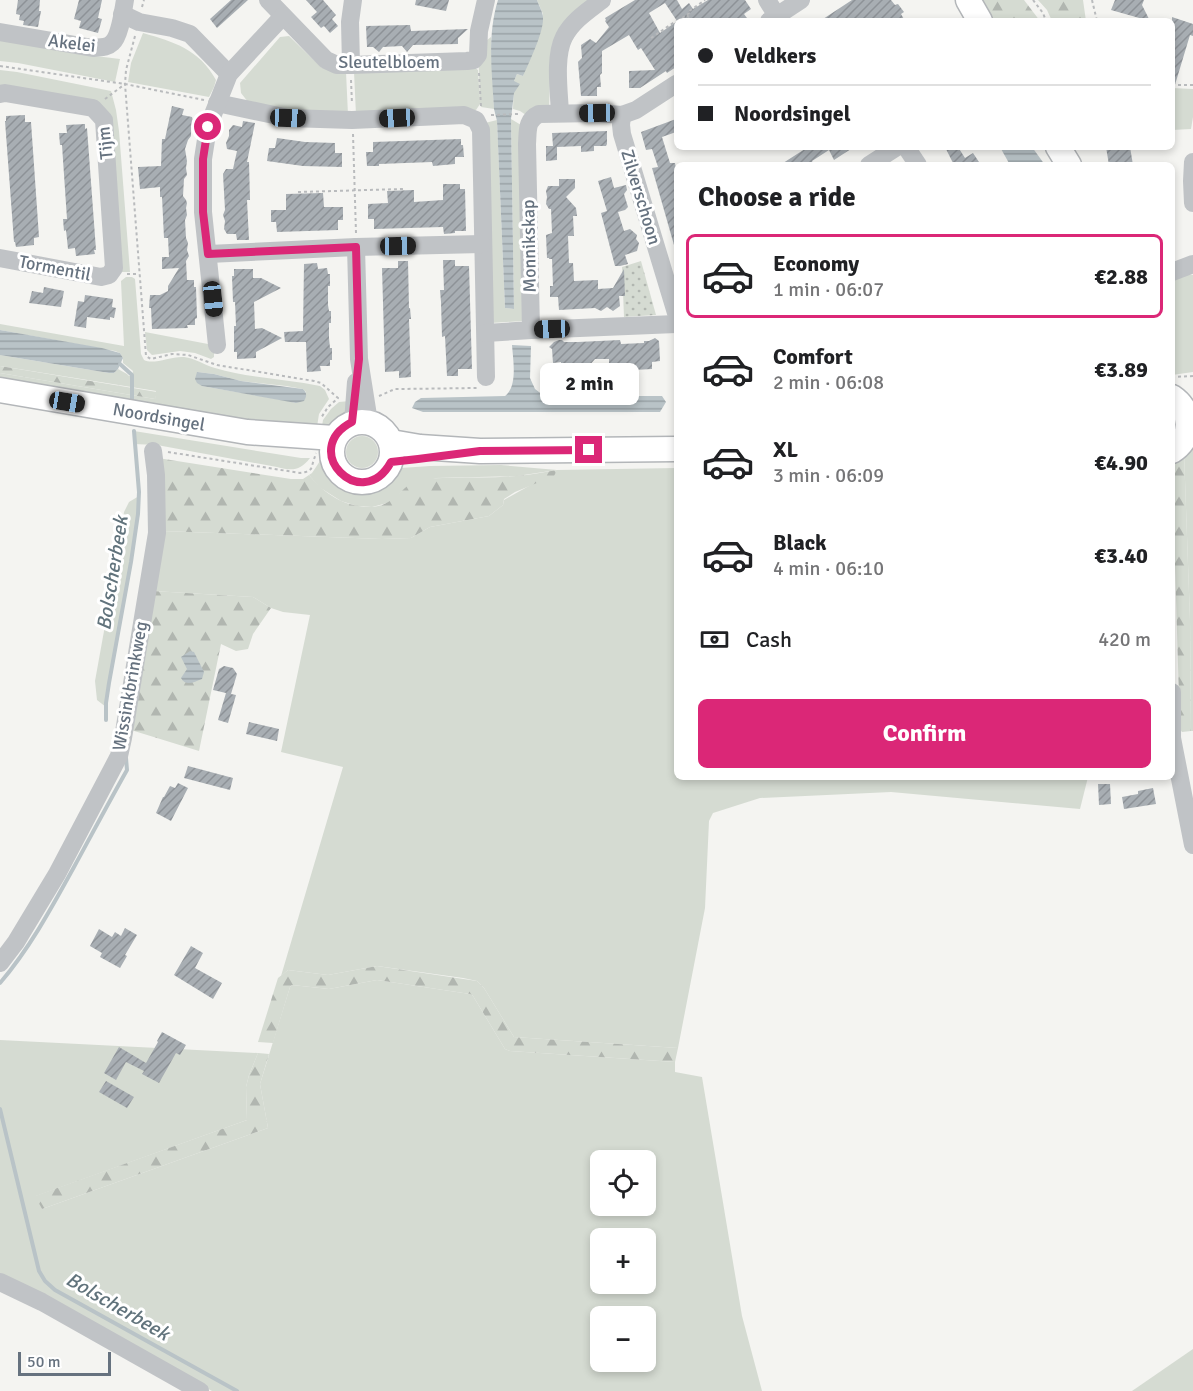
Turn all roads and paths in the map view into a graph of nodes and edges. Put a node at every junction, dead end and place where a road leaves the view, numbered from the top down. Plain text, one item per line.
1 (268, 0) edge
2 (353, 0) edge
3 (486, 0) edge
4 (602, 0) edge
5 (705, 0) edge
6 (767, 0) edge
7 (801, 0) edge
8 (968, 0) edge
9 (1033, 0) edge
10 (1092, 0) edge
11 (124, 7) edge
12 (687, 15) junction
13 (283, 16) junction
14 (682, 18) edge
15 (689, 18) edge
16 (773, 18) edge
17 (978, 18) edge
18 (1045, 18) edge
19 (1096, 18) edge
20 (139, 22) junction
21 (674, 23) edge
22 (0, 32) edge
23 (651, 38) dead end
24 (478, 55) junction
25 (351, 65) junction
26 (0, 66) edge
27 (230, 74) junction
28 (125, 84) junction
29 (674, 85) edge
30 (1175, 85) edge
31 (1193, 85) edge
32 (0, 94) edge
33 (217, 103) junction
34 (93, 108) junction
35 (560, 113) junction
36 (622, 115) junction
37 (527, 116) junction
38 (483, 117) junction
39 (352, 120) junction
40 (892, 150) edge
41 (874, 162) edge
42 (1193, 162) edge
43 (403, 189) dead end
44 (355, 190) junction
45 (298, 192) dead end
46 (1193, 203) edge
47 (482, 244) junction
48 (356, 247) junction
49 (208, 254) junction
50 (0, 258) edge
51 (1193, 264) edge
52 (1175, 271) edge
53 (109, 275) joint
54 (674, 306) edge
55 (674, 324) edge
56 (531, 330) junction
57 (486, 333) junction
58 (218, 345) dead end
59 (217, 365) dead end
60 (1193, 376) edge
61 (486, 377) joint
62 (1175, 378) edge
63 (0, 390) edge
64 (353, 396) junction
65 (1175, 399) edge
66 (347, 435) junction
67 (1186, 436) edge
68 (674, 449) edge
69 (153, 451) dead end
70 (391, 452) junction
71 (1175, 753) edge
72 (1193, 845) edge
73 (0, 963) edge
74 (0, 1282) edge
75 (200, 1391) edge

1 - 13 street, Sleutelbloem
2 - 25 street
3 - 24 street
4 - 35 street
5 - 12 path
6 - 16 street
7 - 16 street
8 - 17 main road
9 - 18 path
10 - 19 path
11 - 20 street, Akelei
11 - 22 street, Akelei
12 - 14 path
12 - 15 path
13 - 25 street, Sleutelbloem
13 - 27 street
20 - 27 street, Akelei
20 - 28 path
21 - 23 path
24 - 25 street, Sleutelbloem
24 - 38 path
25 - 39 path
26 - 28 path
27 - 33 street
28 - 33 path
28 - 34 path
28 - 59 path
29 - 36 street
30 - 31 path
32 - 34 street, Tijm
33 - 39 street
33 - 49 street
34 - 53 street, Tijm
35 - 36 street
35 - 37 street
36 - 54 street, Zilverschoon
37 - 38 path
37 - 56 street, Monnikskap
38 - 39 street
38 - 47 street
39 - 44 path
40 - 41 street
42 - 46 street
43 - 44 path
44 - 45 path
44 - 48 path
47 - 48 street
47 - 57 street
48 - 49 street
48 - 64 street
49 - 58 street
50 - 53 street, Tormentil
51 - 52 street
55 - 56 street
56 - 57 street
57 - 61 street
60 - 62 path
61 - 64 path
63 - 66 main road, Noordsingel
64 - 66 street
65 - 67 main road
66 - 70 main road
66 - 70 main road
68 - 70 main road
69 - 73 street, Wissinkbrinkweg
71 - 72 street
74 - 75 street

